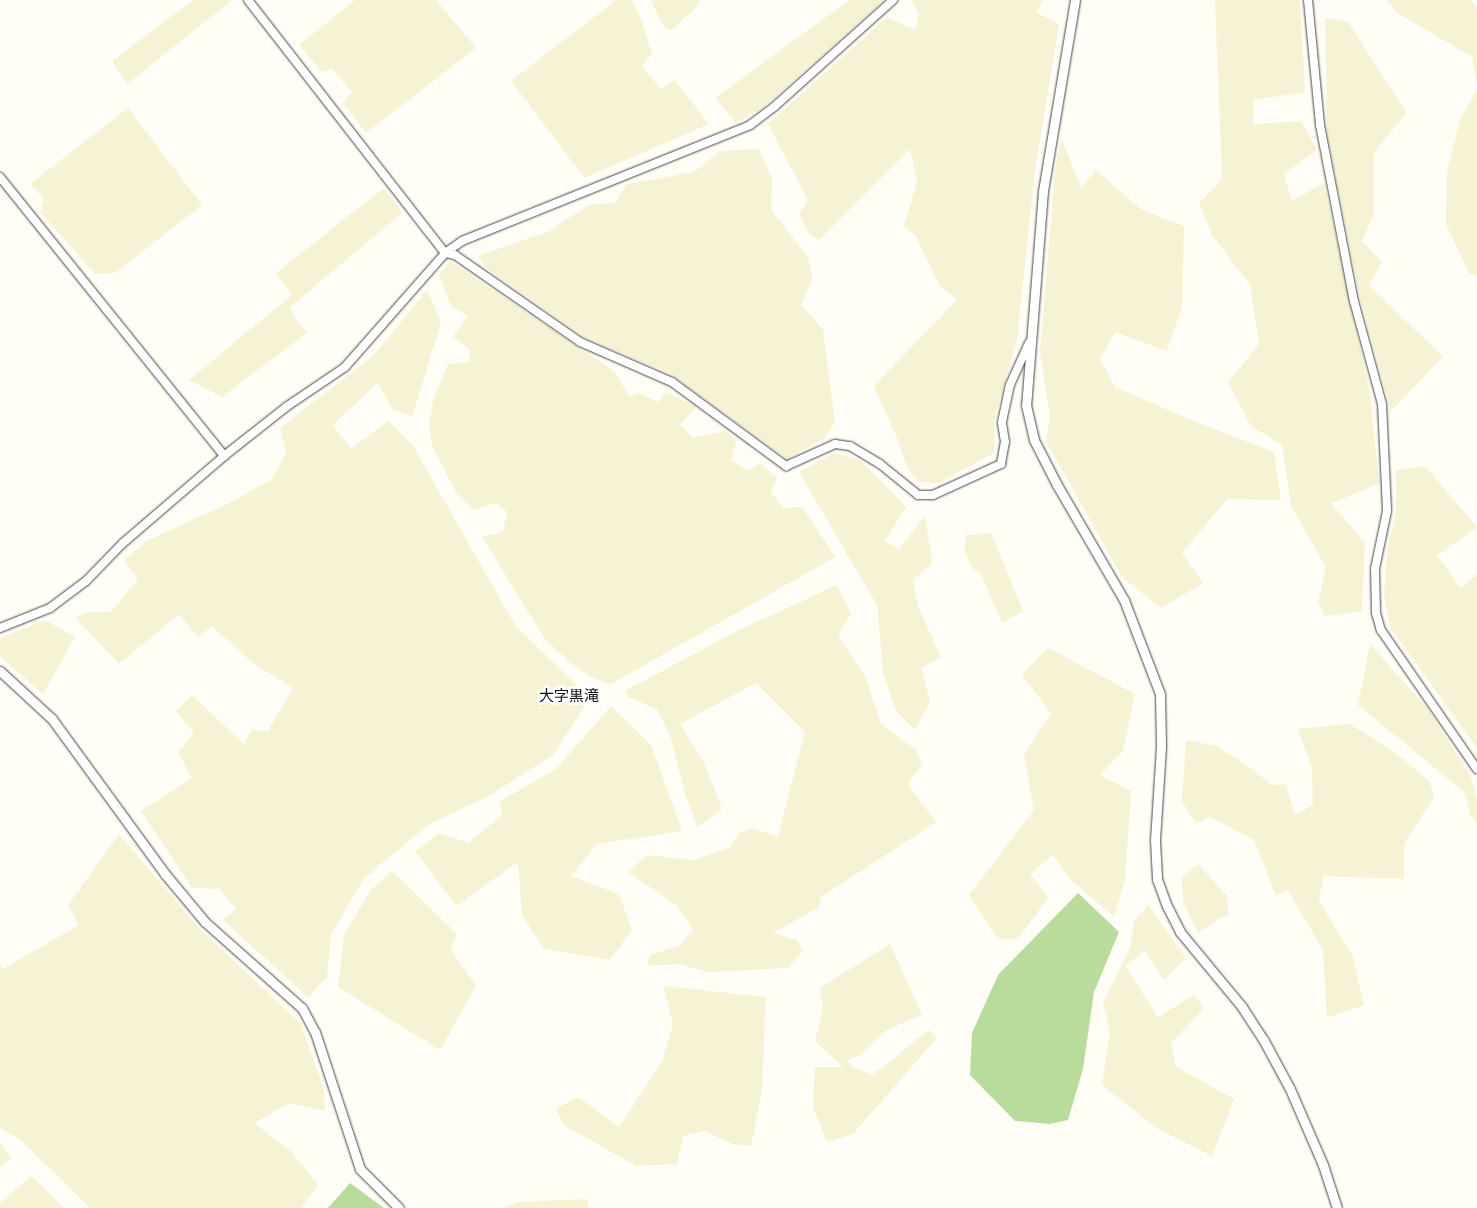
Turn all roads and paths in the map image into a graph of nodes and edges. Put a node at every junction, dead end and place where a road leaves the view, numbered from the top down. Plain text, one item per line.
1 (248, 0) edge
2 (893, 0) edge
3 (1075, 0) edge
4 (1308, 0) edge
5 (0, 177) edge
6 (445, 253) junction
7 (1031, 339) junction
8 (224, 456) junction
9 (0, 628) edge
10 (0, 671) edge
11 (1477, 769) edge
12 (399, 1208) edge
13 (1337, 1208) edge

1 - 6 street
2 - 6 street
3 - 7 street
4 - 11 street
5 - 8 street
6 - 7 street
6 - 8 street
7 - 13 street
8 - 9 street
10 - 12 street

